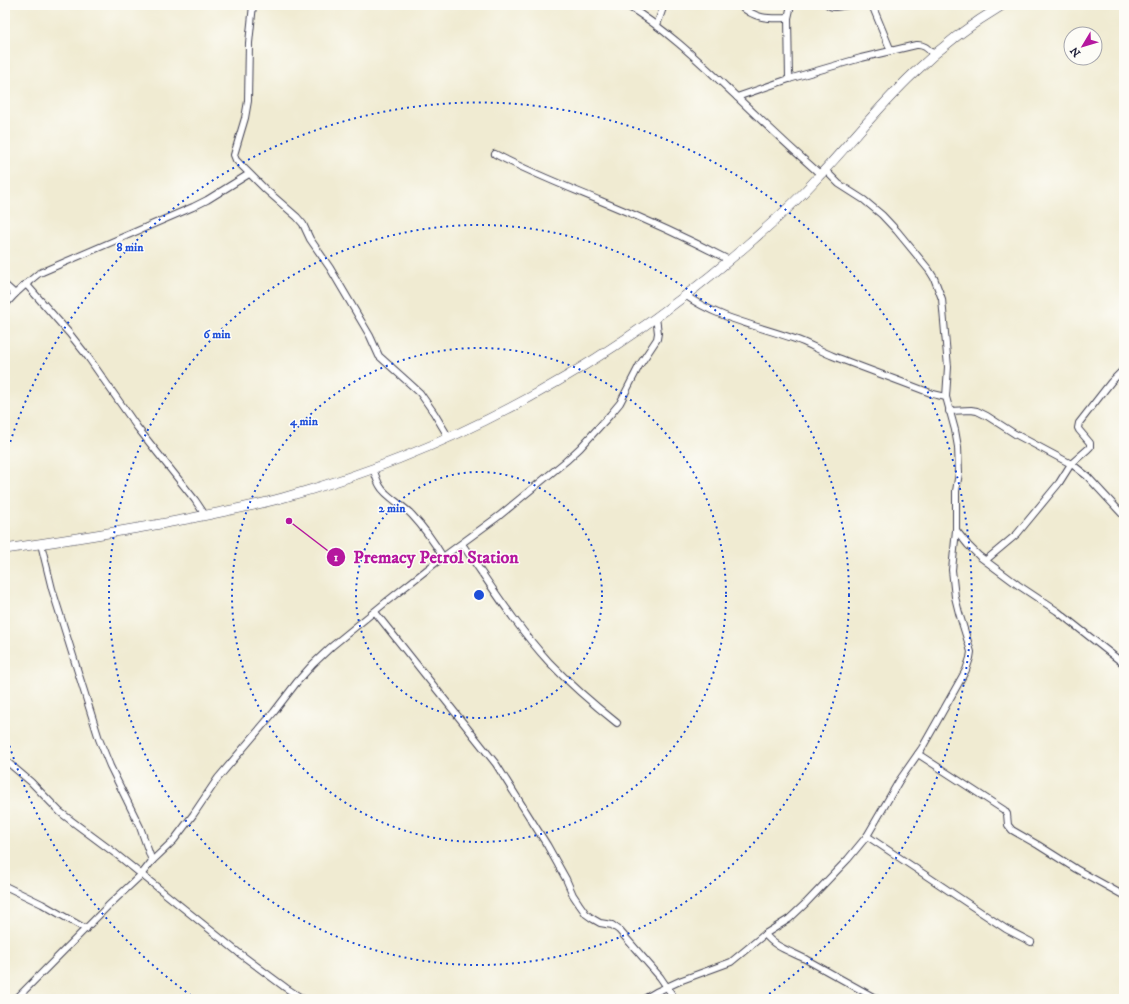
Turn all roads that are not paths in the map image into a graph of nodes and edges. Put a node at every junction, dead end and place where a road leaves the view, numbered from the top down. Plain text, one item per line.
1 (252, 5) edge
2 (626, 5) edge
3 (664, 5) edge
4 (740, 5) edge
5 (791, 5) edge
6 (828, 5) edge
7 (848, 5) edge
8 (872, 5) edge
9 (1003, 5) edge
10 (788, 18) junction
11 (656, 25) junction
12 (892, 52) junction
13 (934, 55) junction
14 (789, 79) junction
15 (737, 97) junction
16 (495, 154) dead end
17 (823, 173) junction
18 (249, 174) junction
19 (729, 260) junction
20 (26, 284) junction
21 (5, 285) edge
22 (15, 294) junction
23 (685, 295) junction
24 (5, 306) edge
25 (656, 317) junction
26 (1124, 369) edge
27 (946, 397) junction
28 (949, 410) junction
29 (449, 438) junction
30 (1071, 464) junction
31 (373, 468) junction
32 (205, 515) junction
33 (1124, 516) edge
34 (956, 530) junction
35 (41, 544) junction
36 (462, 544) junction
37 (5, 549) edge
38 (443, 557) junction
39 (986, 560) junction
40 (375, 612) junction
41 (1124, 664) edge
42 (617, 723) dead end
43 (918, 754) junction
44 (5, 760) edge
45 (867, 836) junction
46 (152, 861) junction
47 (141, 875) junction
48 (5, 886) edge
49 (1121, 894) dead end
50 (86, 929) junction
51 (765, 934) junction
52 (1031, 942) dead end
53 (667, 987) junction
54 (16, 999) edge
55 (303, 999) edge
56 (644, 999) edge
57 (675, 999) edge
58 (877, 999) edge

1 - 18 street
2 - 11 street
3 - 11 street
4 - 10 street
5 - 10 street
6 - 7 street
8 - 12 street
9 - 13 highway
10 - 14 street
11 - 15 street
12 - 13 street
12 - 14 street
13 - 17 highway
14 - 15 street
15 - 17 street
16 - 19 street
17 - 19 highway
17 - 27 street
18 - 20 street
18 - 29 street
19 - 23 highway
20 - 22 street
20 - 32 street
21 - 22 street
22 - 24 street
23 - 25 highway
23 - 27 street
25 - 29 highway
25 - 36 street
26 - 30 street
27 - 28 street
28 - 30 street
28 - 34 street
29 - 31 highway
30 - 33 street
30 - 39 street
31 - 32 highway
31 - 38 street
32 - 35 highway
34 - 39 street
34 - 43 street
35 - 37 highway
35 - 46 street
36 - 38 street
36 - 42 street
38 - 40 street
39 - 41 street
40 - 46 street
40 - 53 street
43 - 45 street
43 - 49 street
44 - 47 street
45 - 51 street
45 - 52 street
46 - 47 street
47 - 50 street
47 - 55 street
48 - 50 street
50 - 54 street
51 - 53 street
51 - 58 street
53 - 56 street
53 - 57 street

